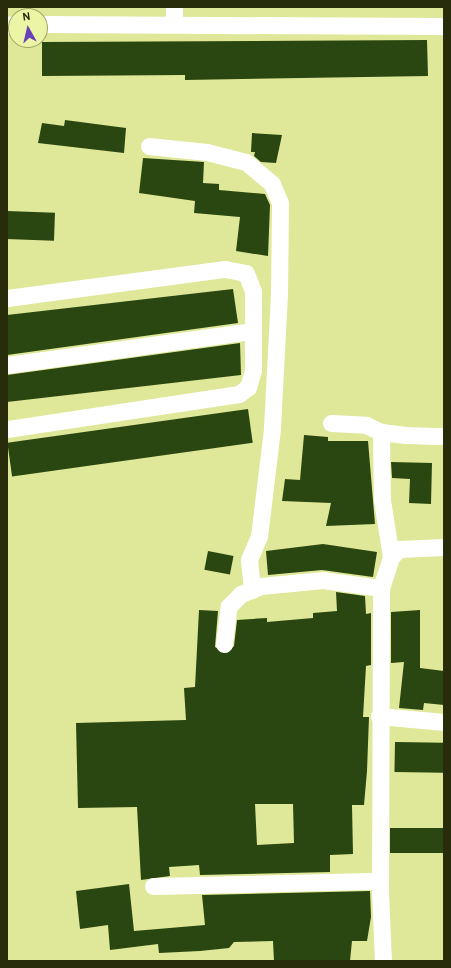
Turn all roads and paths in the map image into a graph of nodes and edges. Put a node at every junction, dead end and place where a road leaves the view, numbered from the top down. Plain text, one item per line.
1 (174, 7) edge
2 (48, 24) edge
3 (174, 24) junction
4 (444, 26) edge
5 (149, 146) dead end
6 (7, 298) edge
7 (253, 331) junction
8 (7, 365) edge
9 (331, 423) dead end
10 (7, 429) edge
11 (381, 432) junction
12 (444, 436) edge
13 (444, 547) edge
14 (392, 557) junction
15 (381, 588) junction
16 (252, 590) junction
17 (224, 644) dead end
18 (379, 716) junction
19 (444, 722) edge
20 (380, 881) junction
21 (154, 886) dead end
22 (383, 961) edge

1 - 3 street
2 - 3 street
3 - 4 street
5 - 16 street
6 - 7 street
7 - 8 street
7 - 10 street
9 - 11 street
11 - 12 street
11 - 14 street
13 - 14 street
14 - 15 street
15 - 16 street
15 - 18 street
16 - 17 street
18 - 19 street
18 - 20 street
20 - 21 street
20 - 22 street

